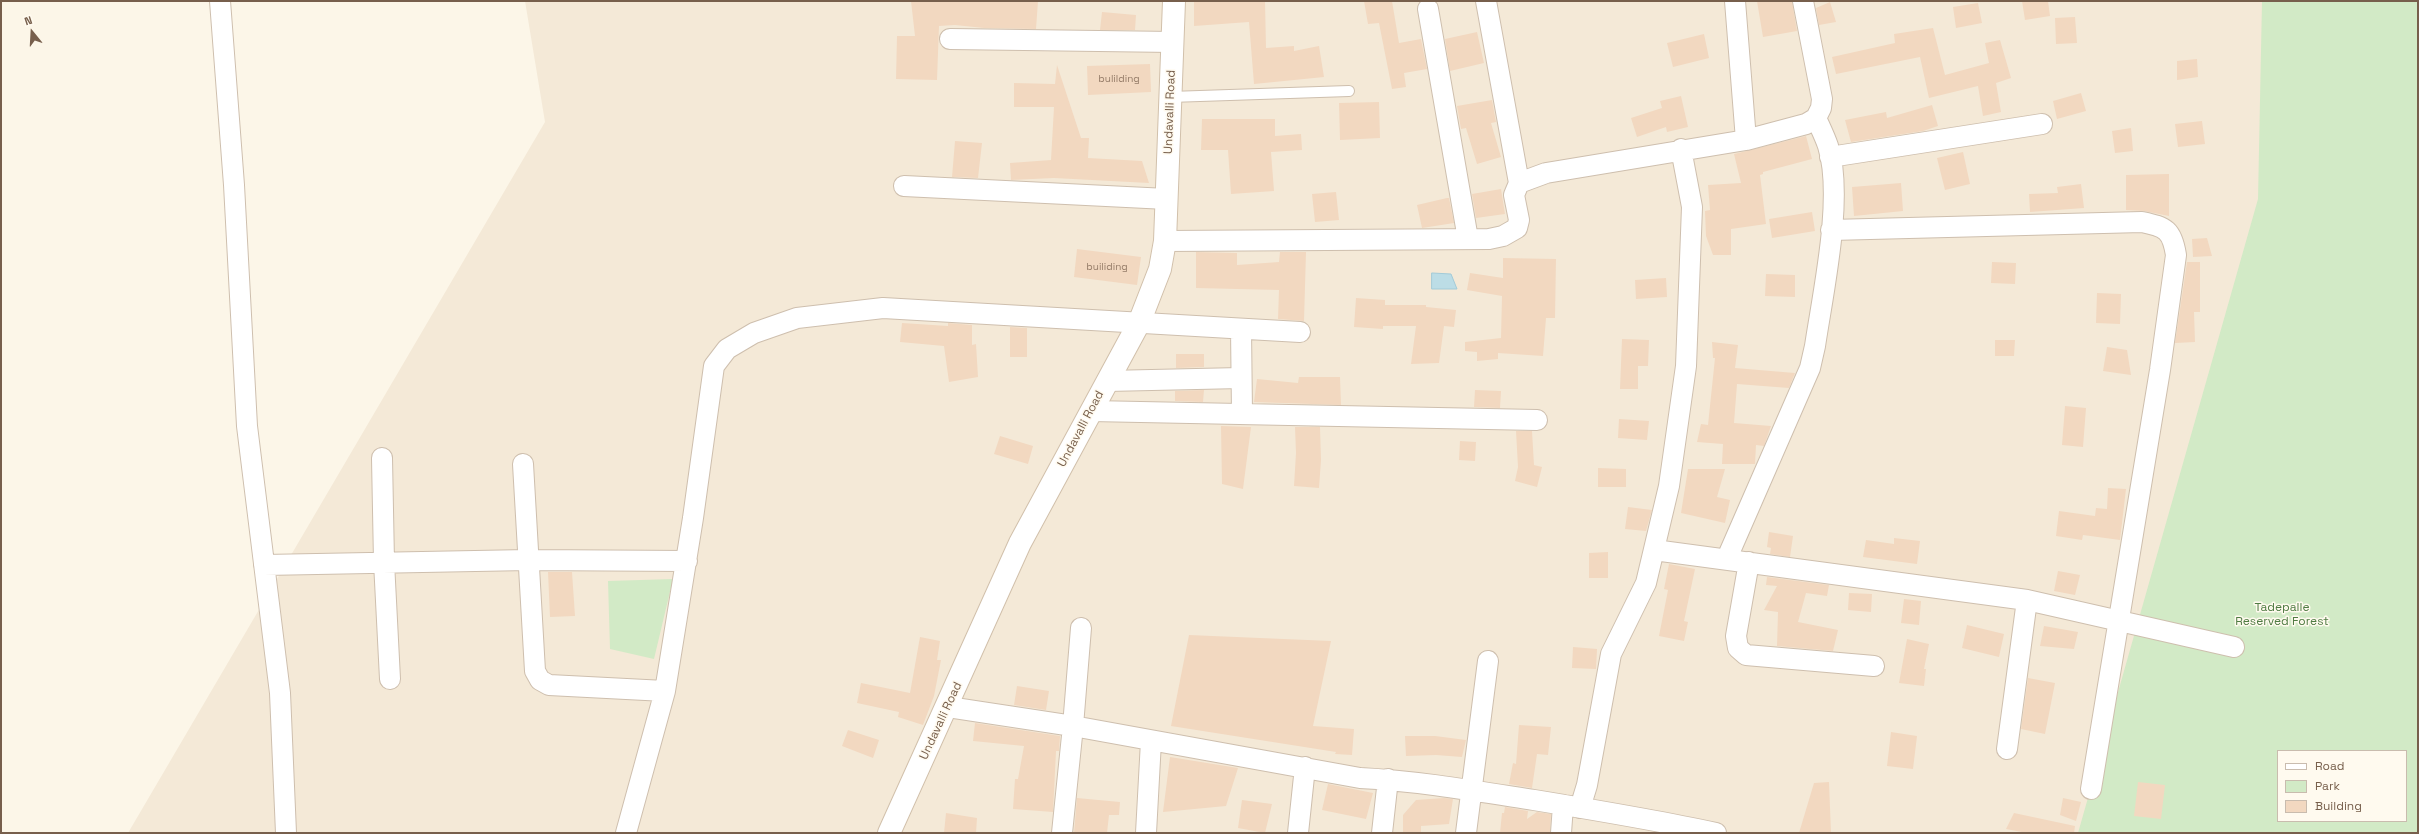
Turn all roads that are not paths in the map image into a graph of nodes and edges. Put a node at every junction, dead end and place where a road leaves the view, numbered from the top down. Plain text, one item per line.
1 (220, 1) edge
2 (1174, 1) edge
3 (1486, 1) edge
4 (1735, 1) edge
5 (1804, 1) edge
6 (1428, 9) dead end
7 (950, 39) dead end
8 (1173, 42) junction
9 (1350, 91) dead end
10 (1170, 97) junction
11 (1816, 118) junction
12 (2042, 124) dead end
13 (1746, 140) junction
14 (1681, 150) junction
15 (1830, 157) junction
16 (1519, 183) junction
17 (904, 186) dead end
18 (1167, 199) junction
19 (1831, 230) junction
20 (1468, 239) junction
21 (1165, 241) junction
22 (1139, 323) junction
23 (1241, 329) junction
24 (1300, 332) dead end
25 (1241, 378) junction
26 (1107, 381) junction
27 (1091, 411) junction
28 (1242, 413) junction
29 (1537, 420) dead end
30 (382, 458) dead end
31 (523, 464) dead end
32 (1654, 550) junction
33 (1727, 558) junction
34 (528, 560) junction
35 (687, 561) junction
36 (384, 562) junction
37 (1749, 562) junction
38 (264, 565) junction
39 (2027, 600) junction
40 (2118, 621) junction
41 (1080, 628) dead end
42 (2234, 647) dead end
43 (1488, 661) dead end
44 (1874, 666) dead end
45 (390, 679) dead end
46 (665, 691) junction
47 (948, 707) junction
48 (1073, 726) junction
49 (1152, 741) junction
50 (2007, 749) dead end
51 (1306, 767) junction
52 (1388, 779) junction
53 (2091, 789) dead end
54 (1472, 790) junction
55 (1572, 806) junction
56 (286, 833) edge
57 (626, 833) edge
58 (889, 833) edge
59 (1062, 833) edge
60 (1146, 833) edge
61 (1298, 833) edge
62 (1382, 833) edge
63 (1466, 833) edge
64 (1561, 833) edge
65 (1716, 833) edge

1 - 38 street
2 - 8 main road, Undavalli Road
3 - 16 street
4 - 13 street
5 - 11 street
6 - 20 street
7 - 8 street
8 - 10 main road, Undavalli Road
9 - 10 lane
10 - 18 main road, Undavalli Road
11 - 13 street
11 - 15 street
12 - 15 street
13 - 14 street
14 - 16 street
14 - 32 street
15 - 19 street
16 - 20 street
17 - 18 street
18 - 21 main road, Undavalli Road
19 - 33 street
19 - 40 street
20 - 21 street
21 - 22 main road, Undavalli Road
22 - 23 street
22 - 26 main road, Undavalli Road
22 - 35 street
23 - 24 street
23 - 25 street
25 - 26 street
25 - 28 street
26 - 27 main road, Undavalli Road
27 - 28 street
27 - 47 main road, Undavalli Road
28 - 29 street
30 - 36 street
31 - 34 street
32 - 33 street
32 - 55 street
33 - 37 street
34 - 35 street
34 - 36 street
34 - 46 street
35 - 46 street
36 - 38 street
36 - 45 street
37 - 39 street
37 - 44 street
38 - 56 street
39 - 40 street
39 - 50 street
40 - 42 street
40 - 53 street
41 - 48 street
43 - 54 street
46 - 57 street
47 - 48 street
47 - 58 main road, Undavalli Road
48 - 49 street
48 - 59 street
49 - 51 street
49 - 60 street
51 - 52 street
51 - 61 street
52 - 54 street
52 - 62 street
54 - 55 street
54 - 63 street
55 - 64 street
55 - 65 street

